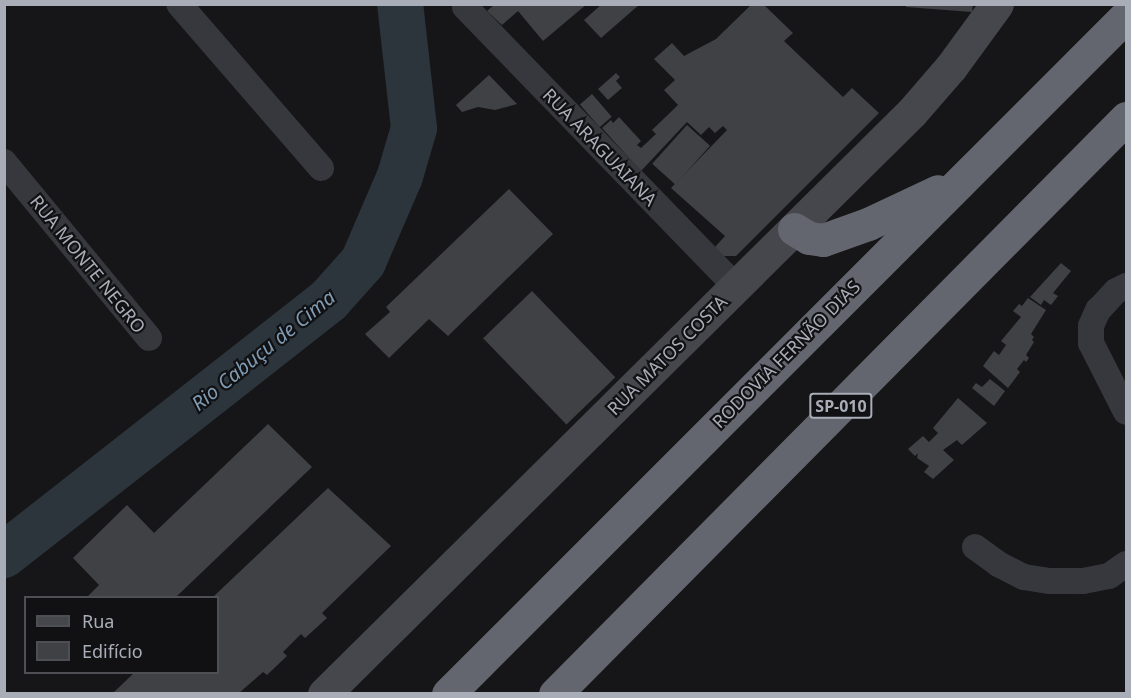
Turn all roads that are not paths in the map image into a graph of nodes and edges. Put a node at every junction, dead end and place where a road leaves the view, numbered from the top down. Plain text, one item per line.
1 (179, 4) edge
2 (465, 7) dead end
3 (989, 11) edge
4 (1126, 16) edge
5 (1126, 118) edge
6 (4, 162) edge
7 (321, 168) dead end
8 (961, 179) junction
9 (794, 229) junction
10 (1126, 286) edge
11 (736, 287) junction
12 (149, 338) dead end
13 (1126, 412) edge
14 (975, 547) dead end
15 (1126, 564) edge
16 (324, 693) edge
17 (448, 693) edge
18 (555, 693) edge

1 - 7 street
2 - 11 street, RUA ARAGUAIANA
3 - 9 street, RUA MATOS COSTA
4 - 8 highway, RODOVIA FERNÃO DIAS
5 - 18 highway, SP-010
6 - 12 street, RUA MONTE NEGRO
8 - 9 highway
8 - 17 highway, RODOVIA FERNÃO DIAS
9 - 11 street, RUA MATOS COSTA
10 - 13 street
11 - 16 street, RUA MATOS COSTA
14 - 15 street

